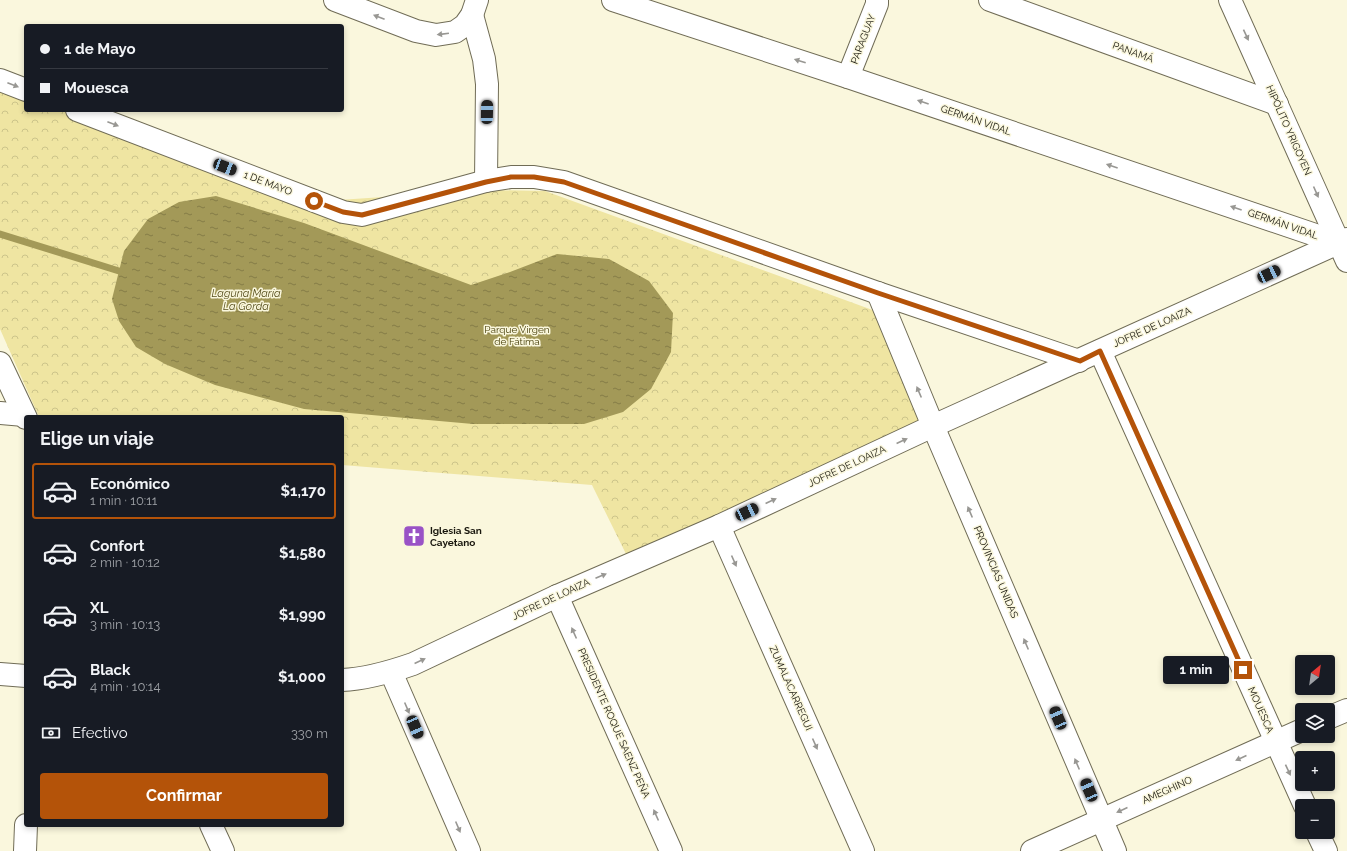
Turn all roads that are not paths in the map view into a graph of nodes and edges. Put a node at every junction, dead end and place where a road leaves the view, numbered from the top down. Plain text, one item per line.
1 (335, 0) edge
2 (613, 0) edge
3 (877, 0) edge
4 (990, 0) edge
5 (1230, 0) edge
6 (475, 7) edge
7 (848, 77) junction
8 (0, 80) edge
9 (24, 89) edge
10 (1277, 104) junction
11 (82, 112) edge
12 (486, 182) junction
13 (1344, 247) edge
14 (878, 293) junction
15 (1100, 351) junction
16 (1080, 361) junction
17 (0, 363) edge
18 (0, 413) edge
19 (24, 415) edge
20 (24, 417) edge
21 (933, 426) junction
22 (719, 526) junction
23 (557, 596) junction
24 (391, 672) junction
25 (0, 674) edge
26 (24, 676) edge
27 (344, 680) edge
28 (1347, 710) edge
29 (1335, 715) edge
30 (1295, 733) edge
31 (1276, 742) junction
32 (1302, 799) edge
33 (1101, 820) junction
34 (26, 827) edge
35 (212, 827) edge
36 (1320, 839) edge
37 (25, 851) edge
38 (223, 851) edge
39 (469, 851) edge
40 (672, 851) edge
41 (863, 851) edge
42 (1032, 851) edge
43 (1115, 851) edge
44 (1326, 851) edge

6 -> 1 street
7 -> 2 street, GERMÁN VIDAL
3 - 7 street, PARAGUAY
4 - 10 street, PANAMÁ
5 -> 10 street, HIPÓLITO YRIGOYEN
6 - 12 street
13 -> 7 street, GERMÁN VIDAL
8 -> 9 street
10 -> 13 street, HIPÓLITO YRIGOYEN
11 -> 12 street, 1 DE MAYO
12 - 14 street, 1 DE MAYO
13 - 15 street, JOFRE DE LOAIZA
14 - 16 street, 1 DE MAYO
21 -> 14 street, PROVINCIAS UNIDAS
15 - 16 street, JOFRE DE LOAIZA
15 - 31 street, MOUESCA
16 - 21 street, JOFRE DE LOAIZA
17 - 19 street
18 - 20 street
22 -> 21 street, JOFRE DE LOAIZA
33 -> 21 street, PROVINCIAS UNIDAS
23 -> 22 street, JOFRE DE LOAIZA
22 -> 41 street, ZUMALACARREGUI
24 -> 23 street, JOFRE DE LOAIZA
40 -> 23 street, PRESIDENTE ROQUE SAENZ PEÑA
24 - 27 street, JOFRE DE LOAIZA
24 -> 39 street
25 - 26 street
28 - 29 street
30 - 31 street, AMEGHINO
31 -> 32 street, MOUESCA
31 -> 33 street, AMEGHINO
33 - 42 street, AMEGHINO
33 - 43 street, PROVINCIAS UNIDAS
34 - 37 street
35 - 38 street
36 - 44 street

